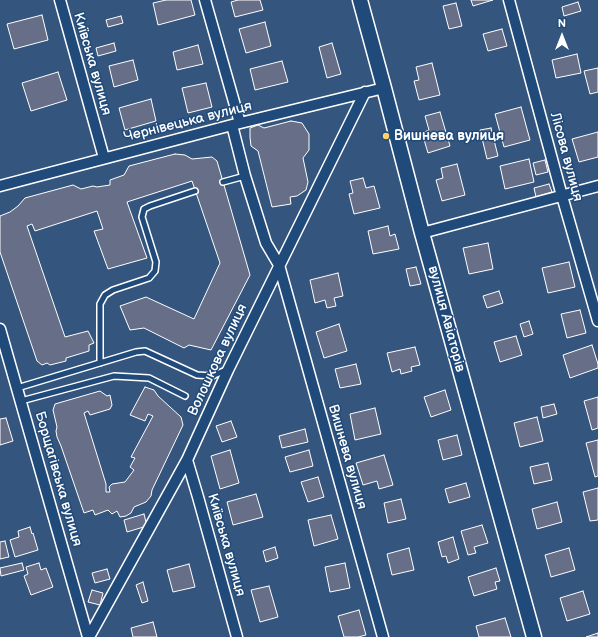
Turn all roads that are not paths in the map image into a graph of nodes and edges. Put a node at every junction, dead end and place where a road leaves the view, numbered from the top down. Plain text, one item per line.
1 (60, 0) edge
2 (205, 0) edge
3 (360, 0) edge
4 (509, 0) edge
5 (384, 88) junction
6 (365, 92) junction
7 (236, 124) junction
8 (104, 158) junction
9 (245, 176) junction
10 (223, 182) dead end
11 (0, 186) edge
12 (598, 186) edge
13 (195, 191) dead end
14 (562, 196) junction
15 (422, 233) junction
16 (279, 265) junction
17 (598, 321) edge
18 (0, 329) edge
19 (100, 362) junction
20 (228, 370) junction
21 (17, 388) junction
22 (184, 396) dead end
23 (21, 401) junction
24 (187, 460) junction
25 (89, 637) edge
26 (237, 637) edge
27 (383, 637) edge
28 (534, 637) edge

1 - 8 street, Київська вулиця
2 - 7 street, Вишнева вулиця
3 - 5 main road, вулиця Авіаторів
4 - 14 street, Лісова вулиця
5 - 6 street, Чернівецька вулиця
5 - 15 main road, вулиця Авіаторів
6 - 7 street, Чернівецька вулиця
6 - 16 street, Волошкова вулиця
7 - 8 street, Чернівецька вулиця
7 - 9 street, Вишнева вулиця
8 - 11 street, Чернівецька вулиця
9 - 10 lane
9 - 16 street, Вишнева вулиця
12 - 14 street
13 - 19 lane
14 - 15 street
14 - 17 street, Лісова вулиця
15 - 28 main road, вулиця Авіаторів
16 - 20 street, Волошкова вулиця
16 - 27 street, Вишнева вулиця
18 - 21 street, Борщагівська вулиця
19 - 20 lane
19 - 21 lane
20 - 24 street, Волошкова вулиця
21 - 23 street, Борщагівська вулиця
22 - 23 lane
23 - 25 street, Борщагівська вулиця
24 - 25 street, Волошкова вулиця
24 - 26 street, Київська вулиця

